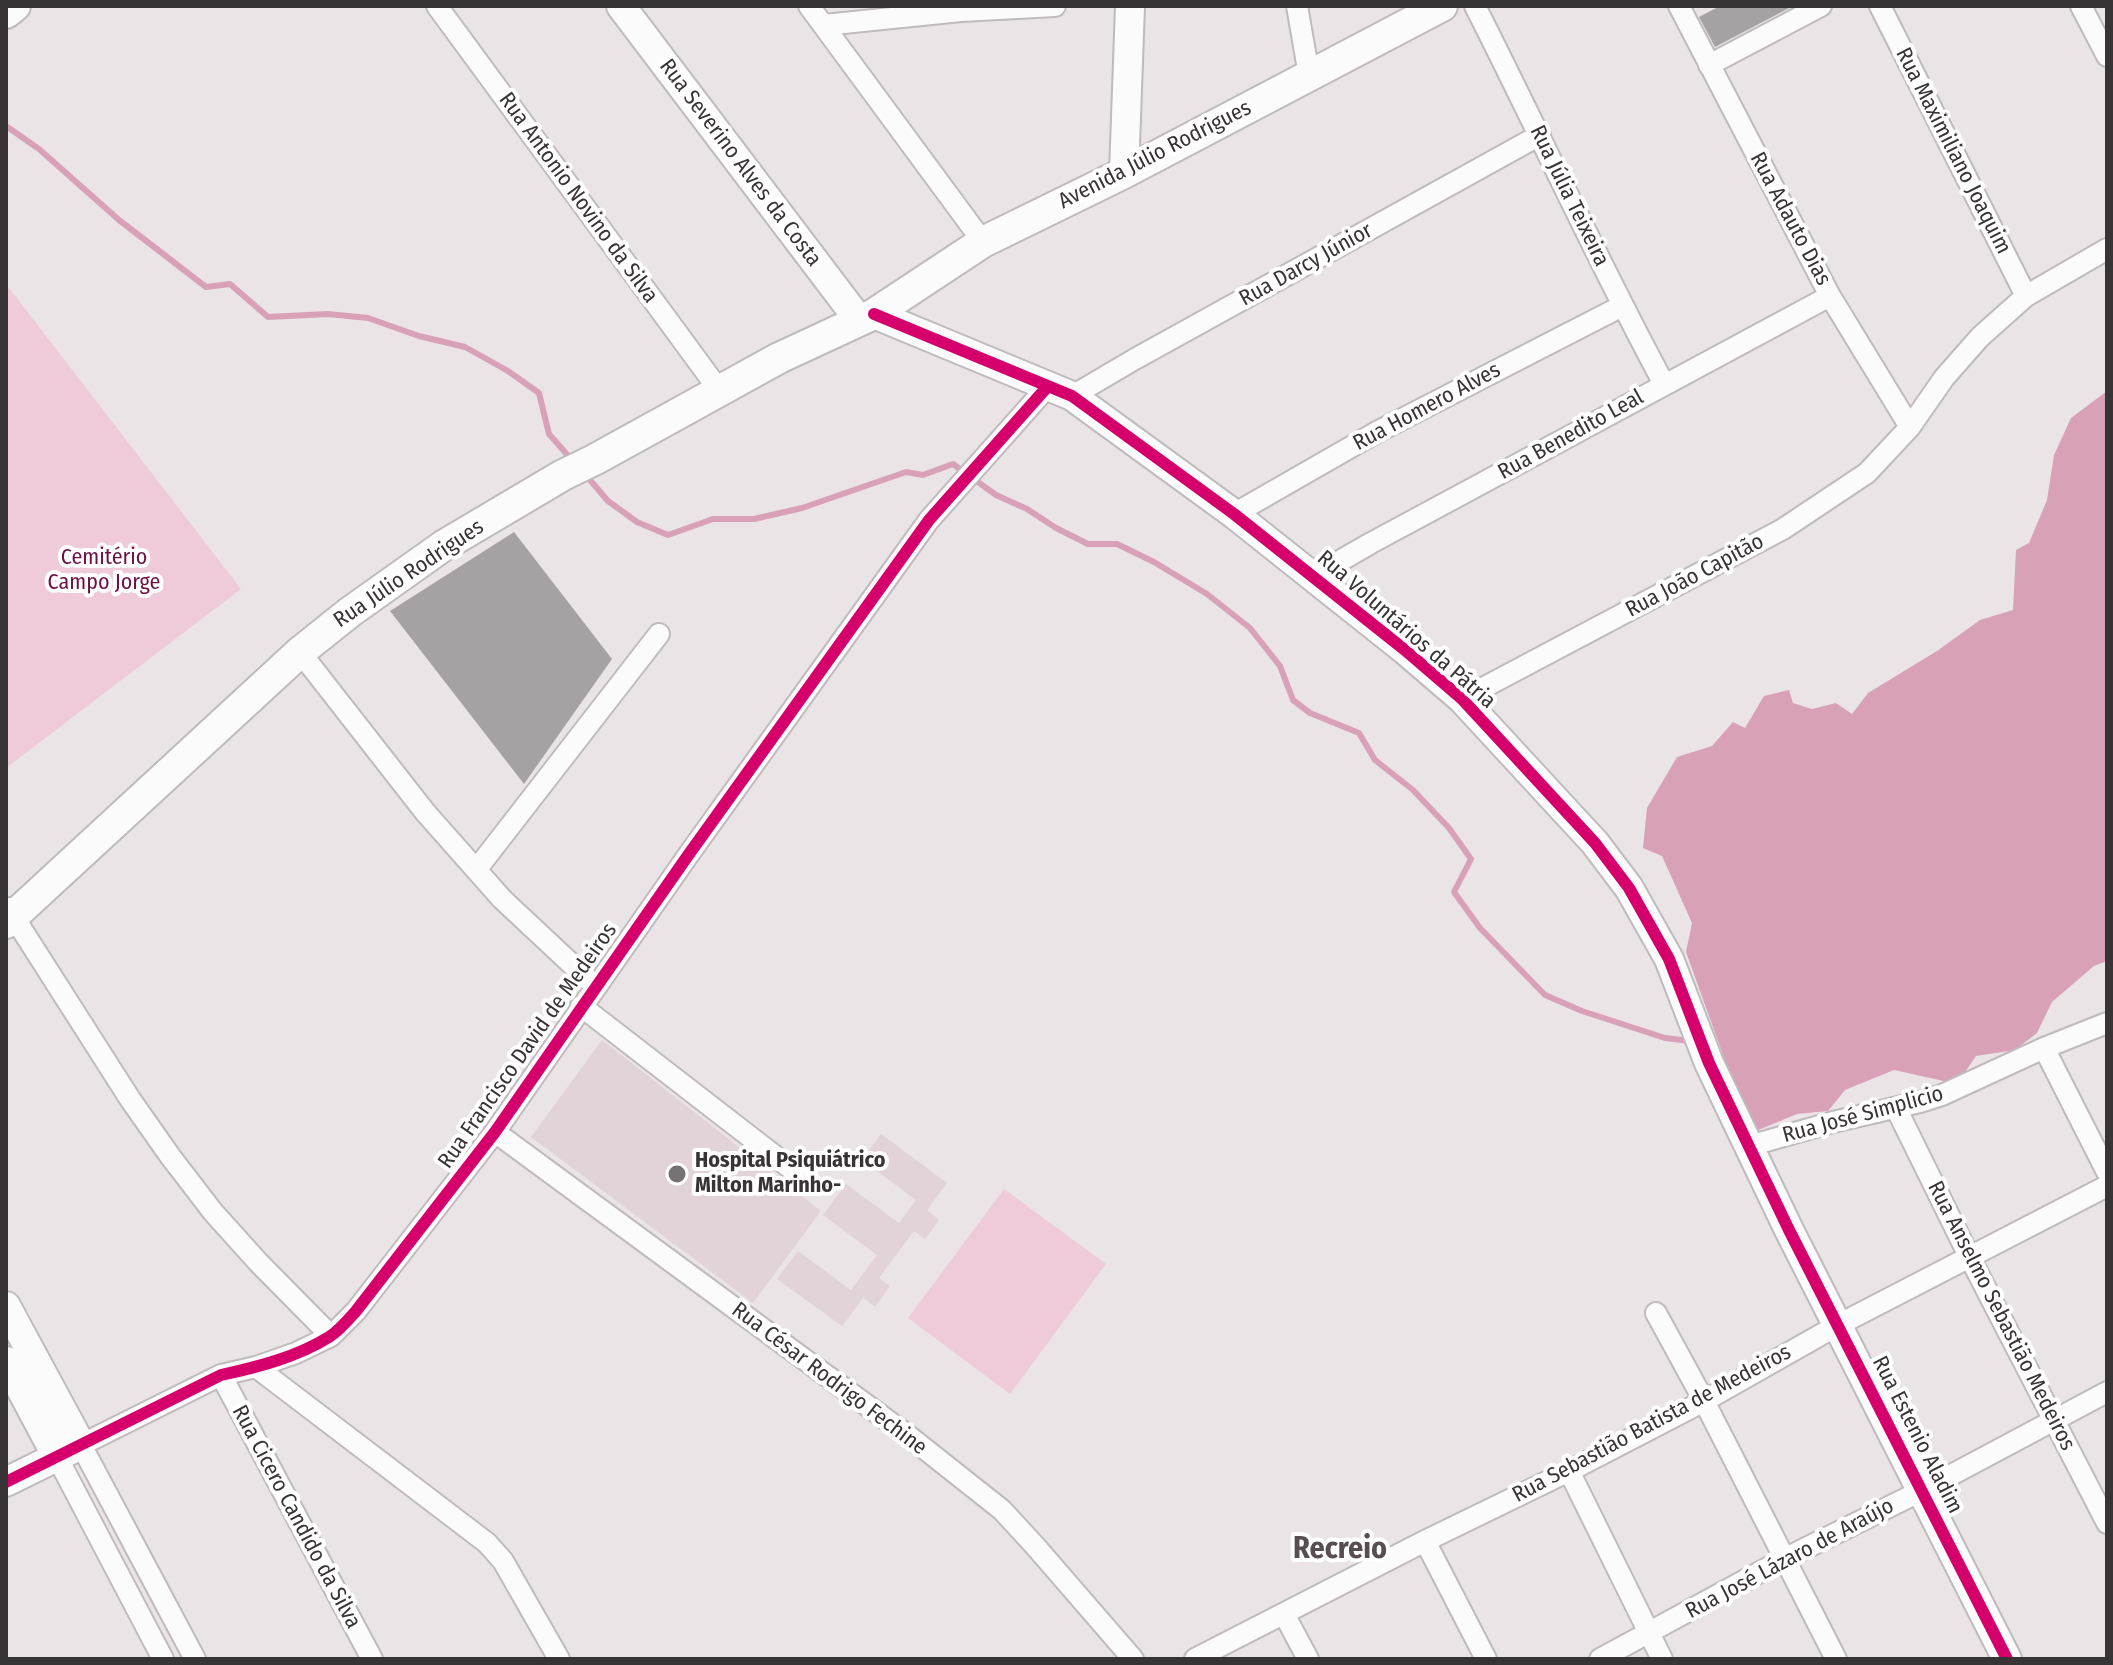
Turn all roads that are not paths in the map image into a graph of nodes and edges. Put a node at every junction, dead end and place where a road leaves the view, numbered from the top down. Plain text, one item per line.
1 (15, 6) edge
2 (437, 6) edge
3 (621, 6) edge
4 (809, 6) edge
5 (1055, 6) edge
6 (1130, 6) edge
7 (1297, 6) edge
8 (1475, 6) edge
9 (1679, 6) edge
10 (1821, 6) edge
11 (1880, 6) edge
12 (2081, 6) edge
13 (1435, 8) edge
14 (6, 13) edge
15 (824, 25) junction
16 (2107, 56) edge
17 (1709, 65) junction
18 (1309, 75) junction
19 (1540, 135) junction
20 (1124, 173) junction
21 (983, 242) junction
22 (2107, 249) edge
23 (1830, 296) junction
24 (2026, 296) junction
25 (1622, 306) junction
26 (866, 317) junction
27 (1664, 384) junction
28 (719, 390) junction
29 (1060, 391) junction
30 (1910, 427) junction
31 (1234, 514) junction
32 (1314, 576) junction
33 (659, 634) dead end
34 (300, 652) junction
35 (1462, 699) junction
36 (476, 870) junction
37 (9, 915) edge
38 (595, 986) junction
39 (581, 1006) junction
40 (2107, 1023) edge
41 (2044, 1048) junction
42 (1896, 1108) junction
43 (495, 1132) junction
44 (1749, 1146) junction
45 (2107, 1172) edge
46 (802, 1177) dead end
47 (2107, 1186) edge
48 (1789, 1230) joint
49 (1969, 1256) junction
50 (6, 1306) edge
51 (1656, 1313) dead end
52 (1838, 1325) junction
53 (331, 1336) junction
54 (6, 1361) edge
55 (256, 1367) junction
56 (221, 1375) junction
57 (2107, 1392) edge
58 (1704, 1401) junction
59 (2053, 1420) junction
60 (69, 1451) junction
61 (1569, 1471) junction
62 (6, 1482) edge
63 (1923, 1490) junction
64 (2107, 1523) edge
65 (1425, 1541) junction
66 (1784, 1559) junction
67 (163, 1599) junction
68 (138, 1610) junction
69 (1284, 1614) junction
70 (1648, 1634) junction
71 (163, 1659) edge
72 (195, 1659) edge
73 (372, 1659) edge
74 (559, 1659) edge
75 (1133, 1659) edge
76 (1195, 1659) edge
77 (1308, 1659) edge
78 (1486, 1659) edge
79 (1600, 1659) edge
80 (1662, 1659) edge
81 (1836, 1659) edge
82 (2007, 1659) edge

1 - 14 main road
2 - 28 street, Rua Antonio Novino da Silva
3 - 26 street, Rua Severino Alves da Costa
4 - 15 street
5 - 15 street
6 - 20 street
7 - 18 street
8 - 19 street, Rua Júlia Teixeira
9 - 17 street, Rua Adauto Dias
10 - 17 street
11 - 24 street, Rua Maximiliano Joaquim
12 - 16 street
13 - 18 main road, Avenida Júlio Rodrigues
15 - 21 street
17 - 23 street, Rua Adauto Dias
18 - 20 main road, Avenida Júlio Rodrigues
19 - 25 street, Rua Júlia Teixeira
19 - 29 street, Rua Darcy Júnior
20 - 21 main road, Avenida Júlio Rodrigues
21 - 26 main road, Avenida Júlio Rodrigues
22 - 24 street, Rua João Capitão
23 - 27 street, Rua Benedito Leal
23 - 30 street, Rua Adauto Dias
24 - 30 street, Rua João Capitão
25 - 27 street, Rua Júlia Teixeira
25 - 31 street, Rua Homero Alves
26 - 28 main road, Rua Júlio Rodrigues
26 - 29 street, Rua Voluntários da Pátria
27 - 32 street, Rua Benedito Leal
28 - 34 main road, Rua Júlio Rodrigues
29 - 31 street, Rua Voluntários da Pátria
29 - 38 street, Rua Francisco David de Medeiros
30 - 35 street, Rua João Capitão
31 - 32 street, Rua Voluntários da Pátria
32 - 35 street, Rua Voluntários da Pátria
33 - 36 street
34 - 36 street
34 - 37 main road, Rua Júlio Rodrigues
35 - 44 street, Rua Voluntários da Pátria
36 - 38 street
37 - 53 street
38 - 39 street, Rua Francisco David de Medeiros
39 - 43 street, Rua Francisco David de Medeiros
39 - 46 street
40 - 41 street, Rua José Simplicio
41 - 42 street, Rua José Simplicio
41 - 45 street
42 - 44 street, Rua José Simplicio
42 - 49 street, Rua Anselmo Sebastião Medeiros
43 - 53 street, Rua Francisco David de Medeiros
43 - 75 street, Rua César Rodrigo Fechine
44 - 48 street, Rua Voluntários da Pátria
47 - 49 street, Rua Sebastião Batista de Medeiros
48 - 52 street, Rua Estenio Aladim
49 - 52 street, Rua Sebastião Batista de Medeiros
49 - 59 street, Rua Anselmo Sebastião Medeiros
50 - 60 street
51 - 58 street
52 - 58 street, Rua Sebastião Batista de Medeiros
52 - 63 street, Rua Estenio Aladim
53 - 55 street, Rua Francisco David de Medeiros
54 - 60 street
55 - 56 street, Rua Francisco David de Medeiros
55 - 74 street
56 - 60 street, Rua Francisco David de Medeiros
56 - 73 street, Rua Cicero Candido da Silva
57 - 59 street, Rua José Lázaro de Araújo
58 - 61 street, Rua Sebastião Batista de Medeiros
58 - 66 street
59 - 63 street, Rua José Lázaro de Araújo
59 - 64 street, Rua Anselmo Sebastião Medeiros
60 - 62 street, Rua Francisco David de Medeiros
60 - 67 street
60 - 68 street
61 - 65 street, Rua Sebastião Batista de Medeiros
61 - 70 street
63 - 66 street, Rua José Lázaro de Araújo
63 - 82 street, Rua Estenio Aladim
65 - 69 street, Rua Sebastião Batista de Medeiros
65 - 78 street
66 - 70 street, Rua José Lázaro de Araújo
66 - 81 street
67 - 68 street
67 - 72 street
68 - 71 street
69 - 76 street, Rua Sebastião Batista de Medeiros
69 - 77 street
70 - 79 street, Rua José Lázaro de Araújo
70 - 80 street

